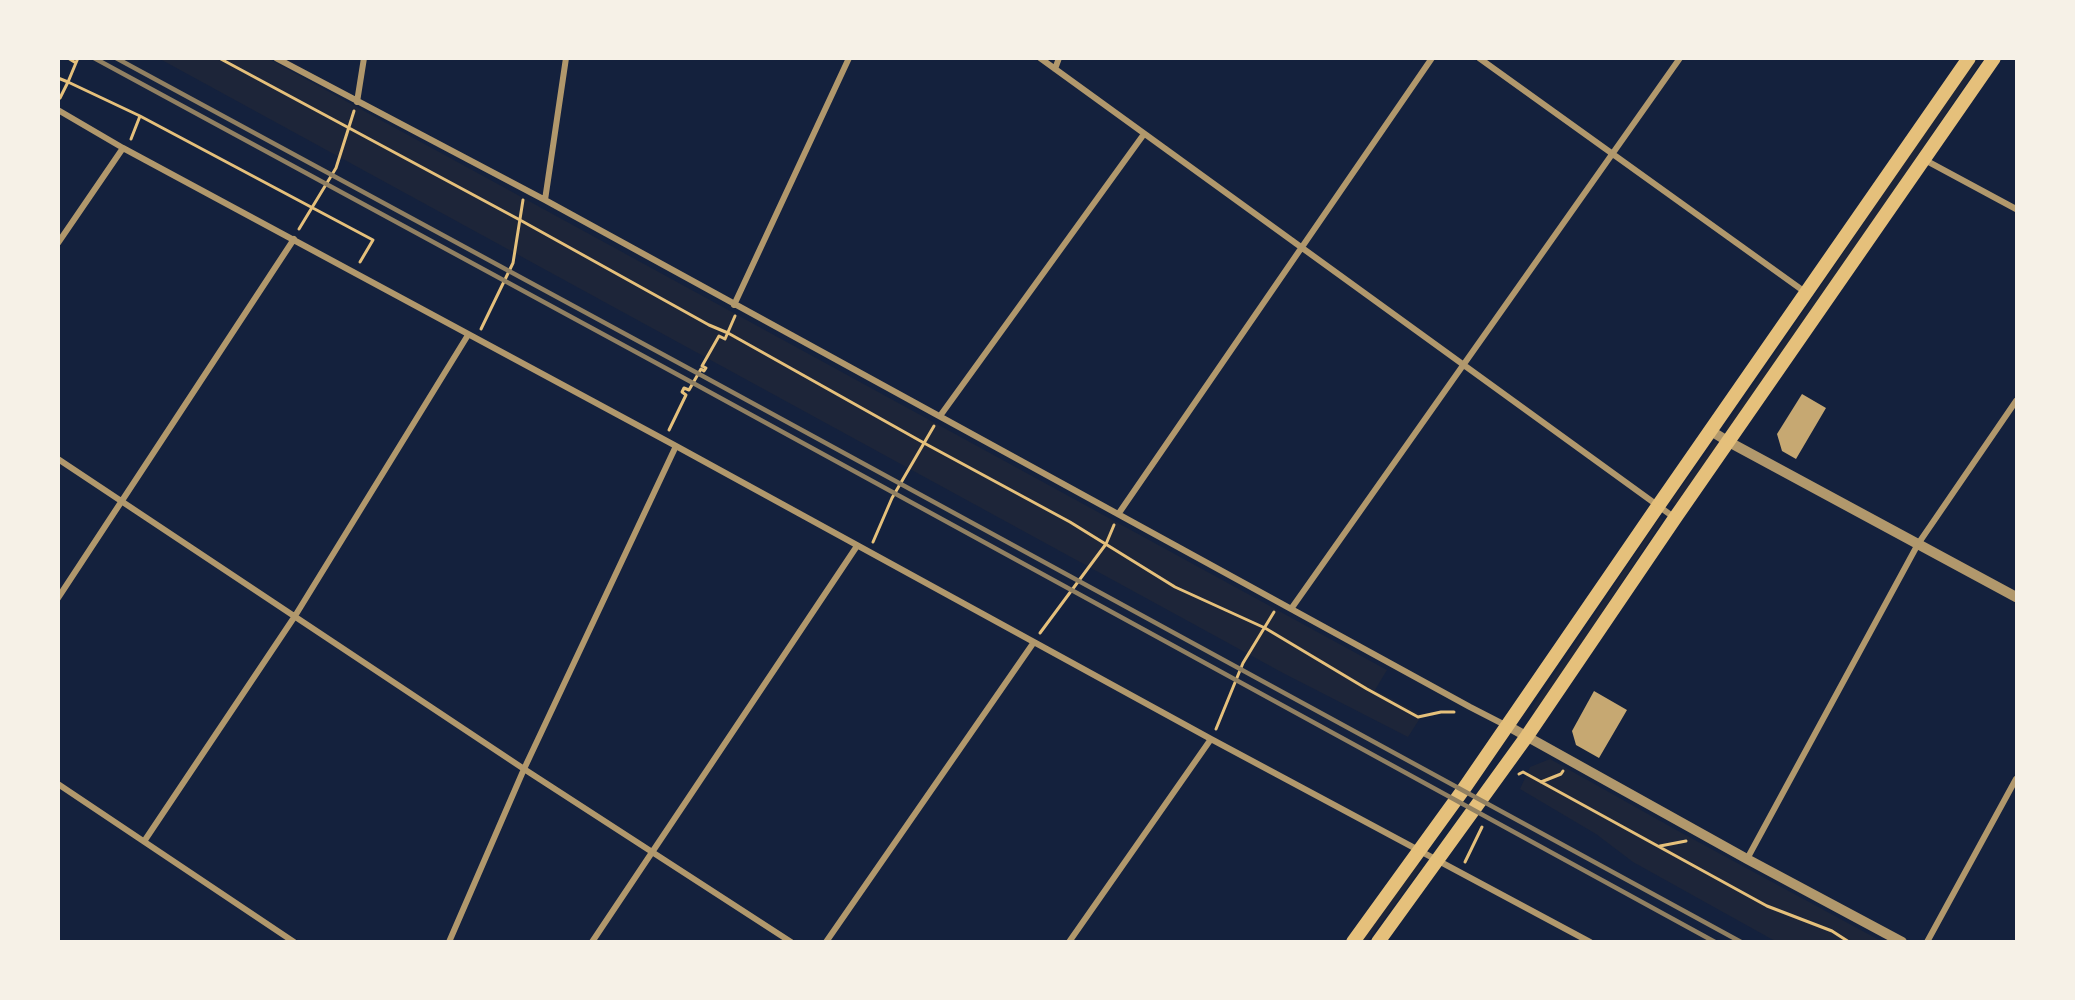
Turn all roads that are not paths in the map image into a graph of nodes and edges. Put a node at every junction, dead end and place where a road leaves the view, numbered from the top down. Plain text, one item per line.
1 (276, 58) edge
2 (364, 58) edge
3 (566, 58) edge
4 (849, 58) edge
5 (1040, 58) edge
6 (1059, 58) edge
7 (1432, 58) edge
8 (1479, 58) edge
9 (1680, 58) edge
10 (1969, 58) edge
11 (1994, 58) edge
12 (1055, 69) junction
13 (357, 102) junction
14 (58, 110) edge
15 (1144, 134) junction
16 (123, 148) junction
17 (1613, 154) junction
18 (1925, 160) junction
19 (545, 200) junction
20 (2016, 209) edge
21 (294, 239) junction
22 (58, 243) edge
23 (1301, 249) junction
24 (1806, 293) junction
25 (734, 305) junction
26 (468, 334) junction
27 (1464, 366) junction
28 (2016, 402) edge
29 (940, 416) junction
30 (1711, 431) junction
31 (1729, 442) junction
32 (676, 446) junction
33 (58, 459) edge
34 (122, 503) junction
35 (1658, 506) junction
36 (1119, 513) junction
37 (1675, 518) junction
38 (1918, 544) junction
39 (857, 546) junction
40 (2016, 597) edge
41 (58, 598) edge
42 (1291, 609) junction
43 (295, 616) junction
44 (1034, 642) junction
45 (1508, 726) junction
46 (1527, 736) junction
47 (1212, 739) junction
48 (524, 769) junction
49 (2016, 779) edge
50 (58, 784) edge
51 (145, 840) junction
52 (1421, 850) junction
53 (651, 851) junction
54 (1438, 859) junction
55 (1747, 859) junction
56 (294, 942) edge
57 (449, 942) edge
58 (592, 942) edge
59 (792, 942) edge
60 (826, 942) edge
61 (1069, 942) edge
62 (1353, 942) edge
63 (1378, 942) edge
64 (1590, 942) edge
65 (1902, 942) edge
66 (1927, 942) edge

1 - 13 street
2 - 13 street
3 - 19 street
4 - 25 street
5 - 12 street
6 - 12 street
7 - 23 street
8 - 17 street
9 - 17 street
10 - 24 main road
11 - 18 main road
12 - 15 street
13 - 19 street
14 - 16 street
15 - 23 street
15 - 29 street
16 - 21 street
16 - 22 street
17 - 24 street
17 - 27 street
18 - 20 street
18 - 31 main road
19 - 25 street
21 - 26 street
21 - 34 street
23 - 27 street
23 - 36 street
24 - 30 main road
25 - 29 street
26 - 32 street
26 - 43 street
27 - 35 street
27 - 42 street
28 - 38 street
29 - 36 street
30 - 31 street
30 - 35 main road
31 - 37 main road
31 - 38 street
32 - 39 street
32 - 48 street
33 - 34 street
34 - 41 street
34 - 43 street
35 - 37 street
35 - 45 main road
36 - 42 street
37 - 46 main road
38 - 40 street
38 - 55 street
39 - 44 street
39 - 53 street
42 - 45 street
43 - 48 street
43 - 51 street
44 - 47 street
44 - 60 street
45 - 46 street
45 - 52 main road
46 - 54 main road
46 - 55 street
47 - 52 street
47 - 61 street
48 - 53 street
48 - 57 street
49 - 66 street
50 - 51 street
51 - 56 street
52 - 54 street
52 - 62 main road
53 - 58 street
53 - 59 street
54 - 63 main road
54 - 64 street
55 - 65 street

